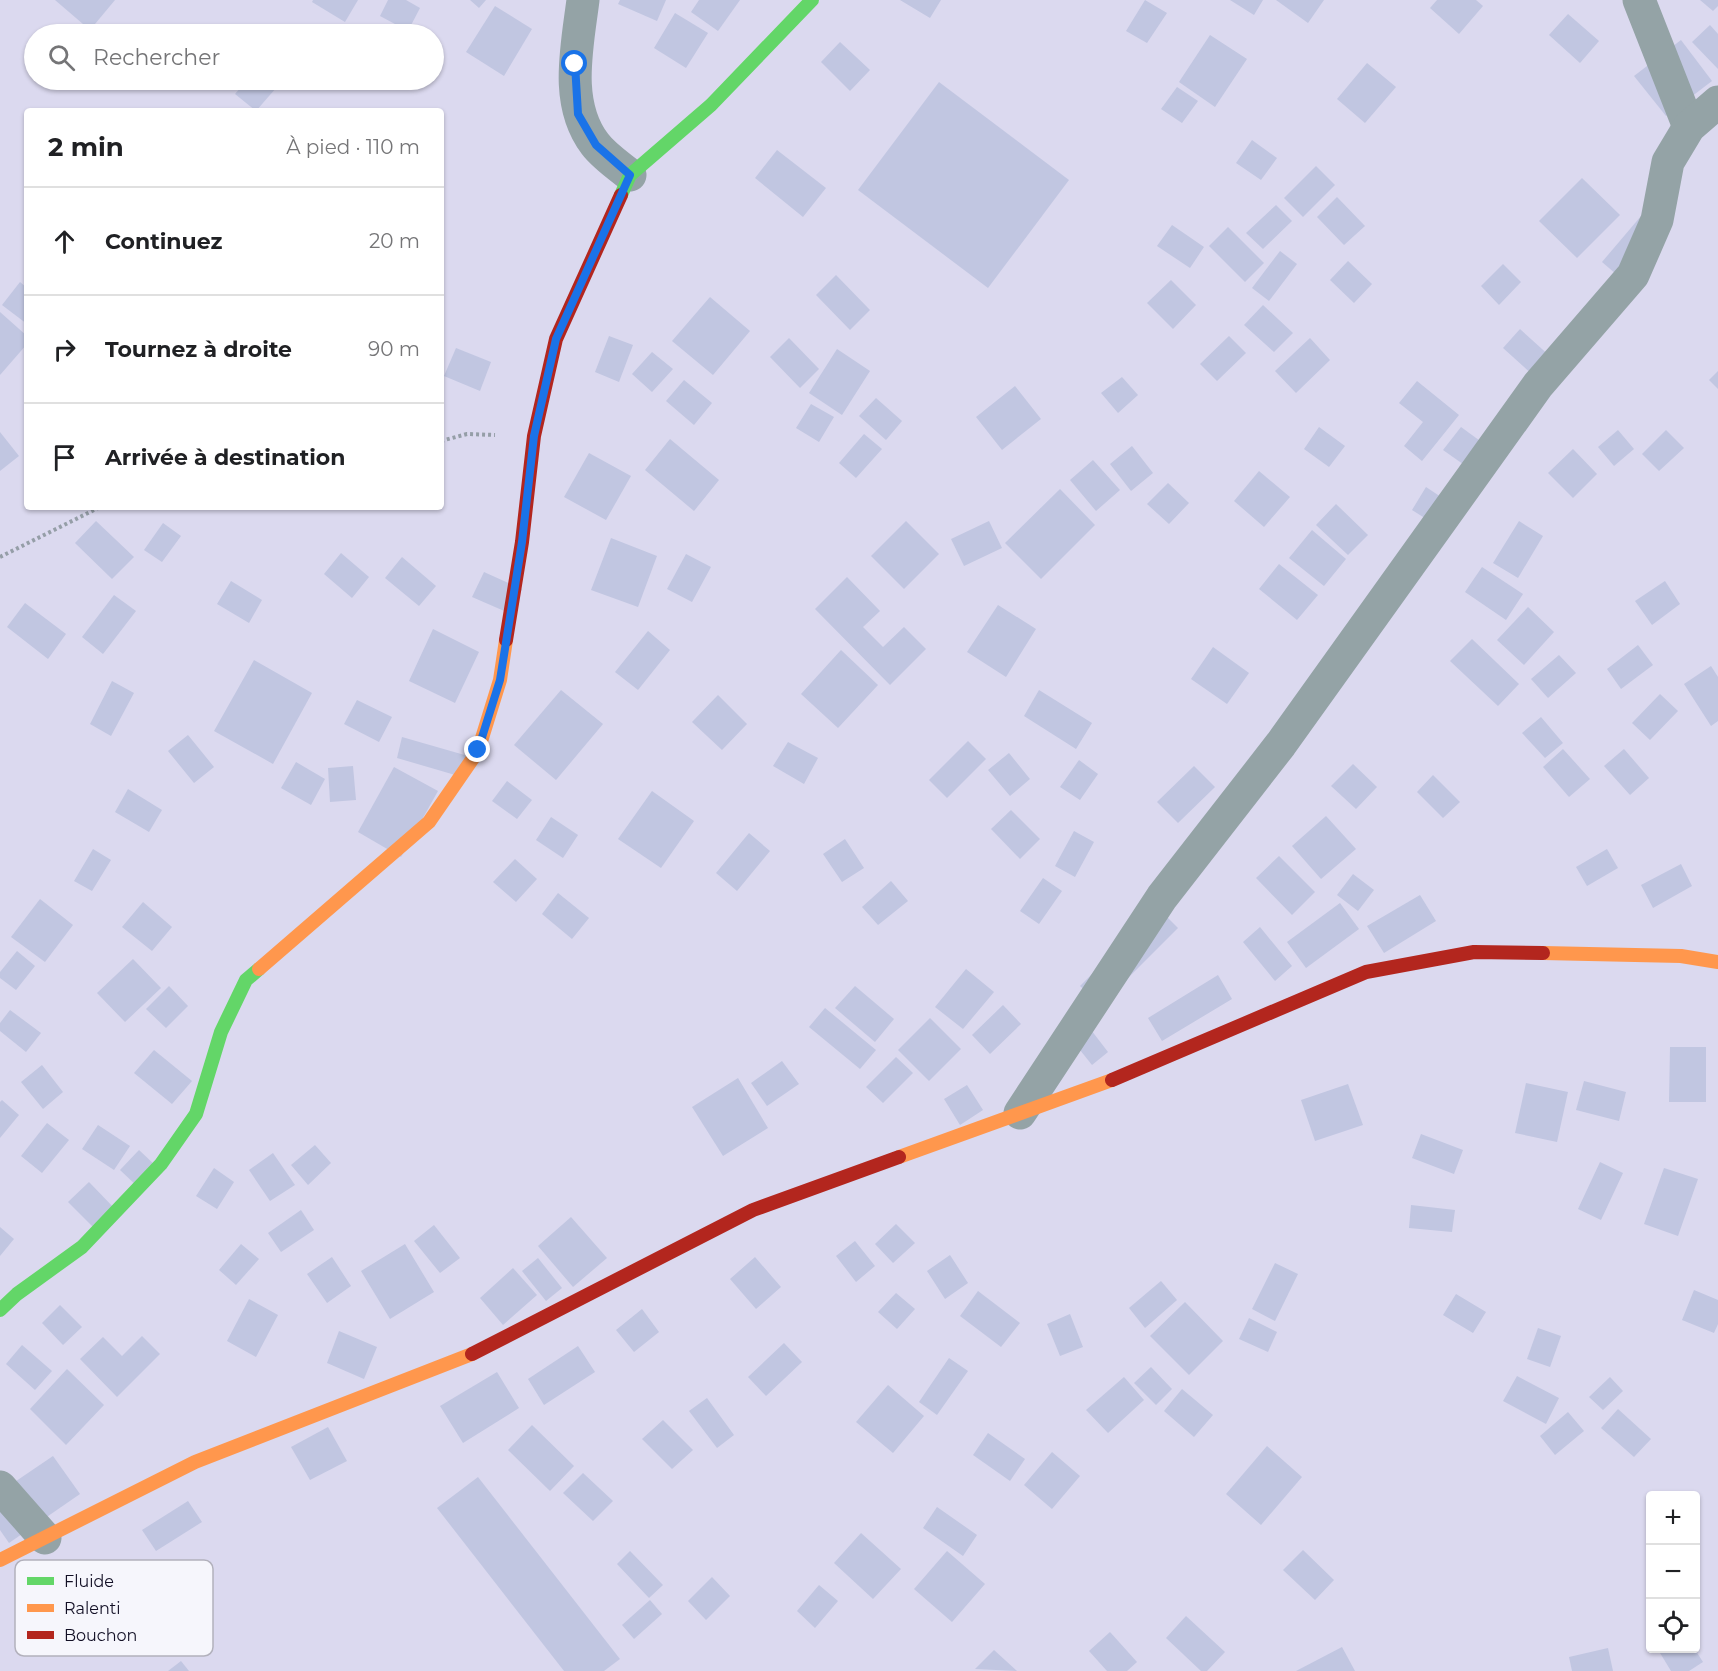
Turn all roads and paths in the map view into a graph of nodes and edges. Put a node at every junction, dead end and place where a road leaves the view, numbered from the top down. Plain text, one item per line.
1 (583, 0) edge
2 (812, 0) edge
3 (1639, 0) edge
4 (1718, 102) edge
5 (1689, 128) junction
6 (630, 175) junction
7 (534, 436) junction
8 (444, 440) edge
9 (94, 510) edge
10 (0, 557) edge
11 (1718, 962) edge
12 (1020, 1113) junction
13 (0, 1310) edge
14 (0, 1487) edge
15 (45, 1538) junction
16 (0, 1560) edge

1 - 6 street
2 - 6 street
3 - 5 street
4 - 5 street
5 - 12 street
6 - 7 street
7 - 8 path
7 - 13 street
9 - 10 path
11 - 12 street
12 - 15 street
14 - 15 street
15 - 16 street

